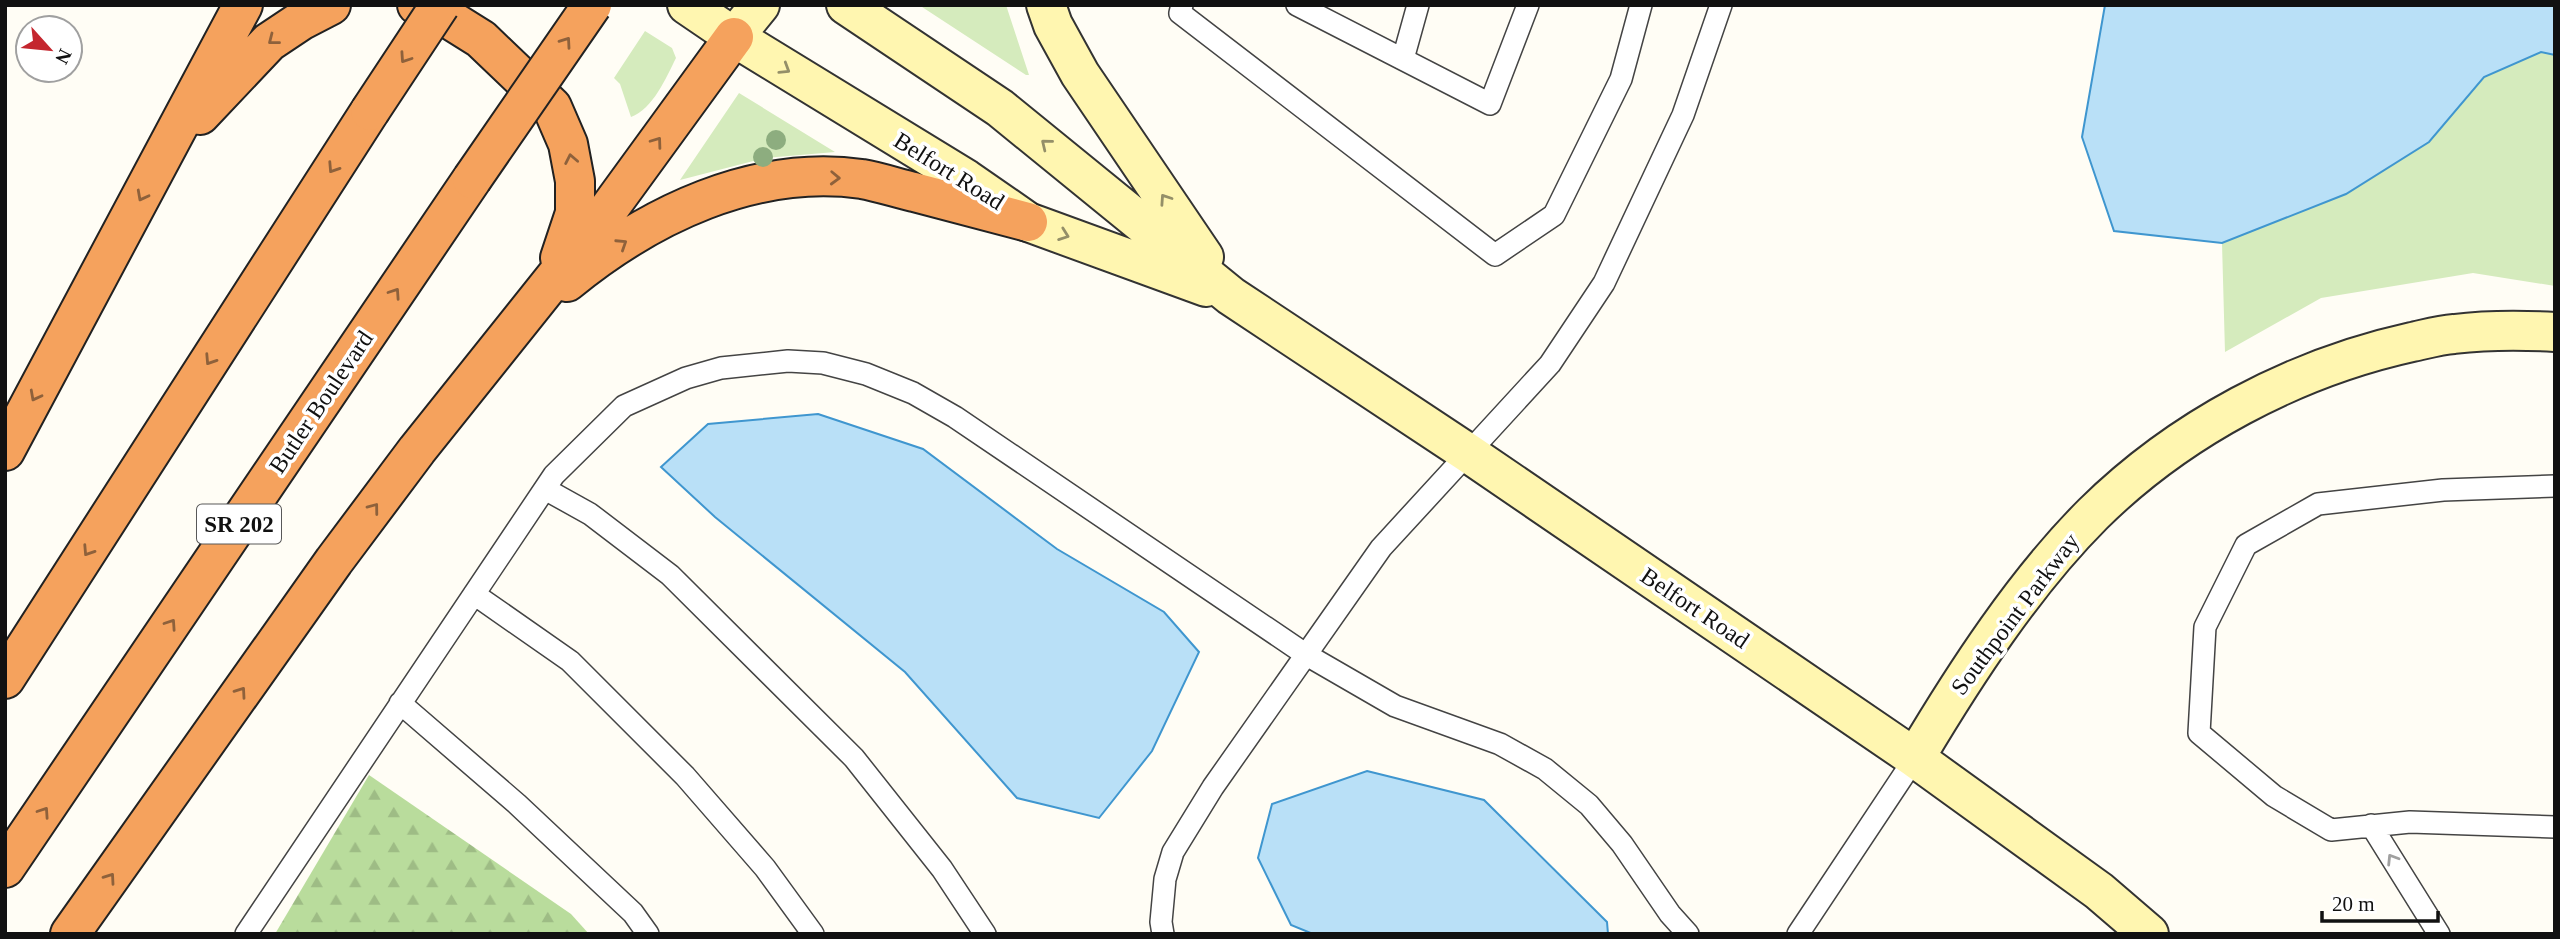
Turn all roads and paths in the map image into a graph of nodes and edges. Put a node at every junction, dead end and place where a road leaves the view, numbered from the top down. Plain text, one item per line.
1 (211, 5) edge
2 (243, 5) edge
3 (331, 5) edge
4 (417, 5) edge
5 (440, 5) edge
6 (592, 5) edge
7 (687, 5) edge
8 (760, 5) edge
9 (846, 5) edge
10 (1046, 5) edge
11 (1182, 5) edge
12 (1297, 5) edge
13 (1418, 5) edge
14 (1528, 5) edge
15 (1641, 5) edge
16 (1721, 5) edge
17 (734, 37) junction
18 (1403, 59) junction
19 (167, 149) junction
20 (1028, 222) junction
21 (1231, 296) junction
22 (528, 314) junction
23 (2555, 331) edge
24 (5, 451) edge
25 (1468, 453) junction
26 (2555, 486) edge
27 (545, 489) junction
28 (474, 594) junction
29 (1305, 654) junction
30 (5, 679) edge
31 (400, 703) junction
32 (1915, 758) junction
33 (2371, 825) junction
34 (2555, 827) edge
35 (5, 868) edge
36 (70, 934) edge
37 (246, 934) edge
38 (648, 934) edge
39 (813, 934) edge
40 (985, 934) edge
41 (1163, 934) edge
42 (1688, 934) edge
43 (1798, 934) edge
44 (2149, 934) edge
45 (2439, 934) edge

1 - 19 highway
2 - 19 highway
3 -> 19 highway
22 -> 4 highway
5 -> 30 highway, bridge
35 -> 6 highway, Butler Boulevard / SR 202, bridge
7 - 17 main road, Belfort Road
8 - 17 main road
21 -> 9 main road, Belfort Road
21 -> 10 main road
11 - 15 lane
12 - 18 lane
13 - 18 lane
14 - 18 lane
16 - 25 lane
17 -> 20 main road, Belfort Road
22 -> 17 highway
19 -> 24 highway
20 -> 21 main road, Belfort Road
22 -> 20 highway
21 - 25 main road, Belfort Road
36 -> 22 highway
23 - 32 main road, Southpoint Parkway
25 - 29 lane
25 - 32 main road, Belfort Road
26 - 33 lane
27 - 28 lane
27 - 29 lane
27 - 40 lane
28 - 31 lane
28 - 39 lane
29 - 41 lane
29 - 42 lane
31 - 37 lane
31 - 38 lane
32 - 43 lane
32 - 44 main road, Belfort Road
33 - 34 lane
45 -> 33 lane

